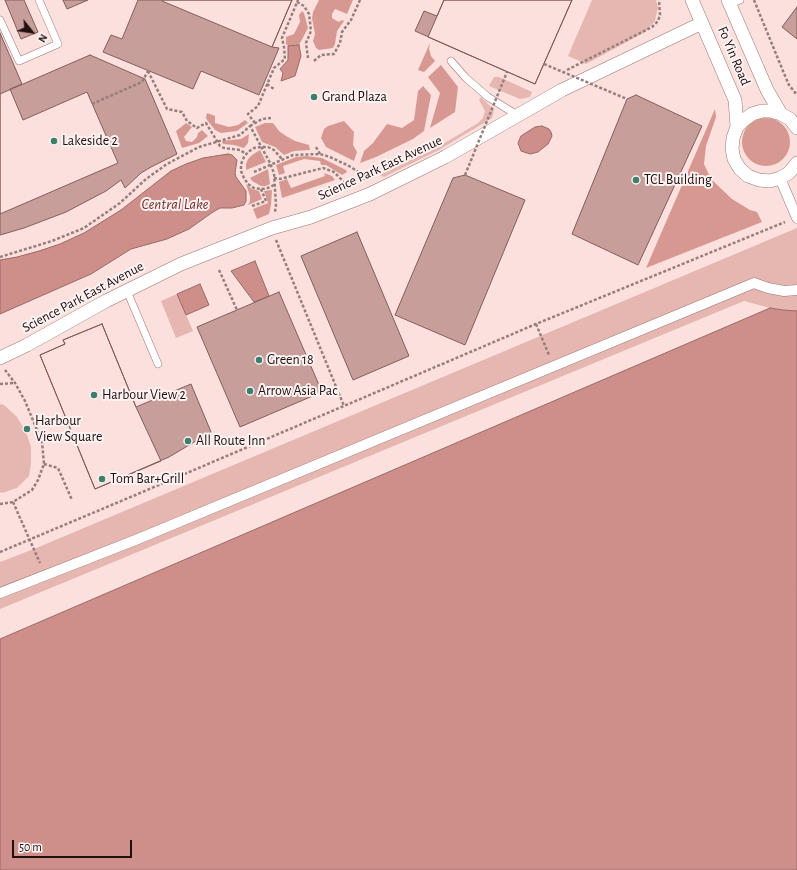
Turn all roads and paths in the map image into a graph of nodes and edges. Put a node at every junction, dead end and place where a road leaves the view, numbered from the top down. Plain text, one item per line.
1 (39, 0) edge
2 (360, 0) edge
3 (659, 0) edge
4 (692, 0) edge
5 (754, 0) edge
6 (297, 1) edge
7 (733, 1) edge
8 (0, 20) edge
9 (702, 23) junction
10 (308, 58) dead end
11 (314, 61) dead end
12 (451, 61) dead end
13 (544, 64) dead end
14 (567, 70) dead end
15 (507, 72) dead end
16 (267, 84) junction
17 (274, 89) dead end
18 (797, 95) edge
19 (627, 99) dead end
20 (92, 104) dead end
21 (781, 114) junction
22 (516, 115) junction
23 (271, 118) dead end
24 (255, 123) junction
25 (250, 126) junction
26 (737, 127) junction
27 (797, 128) edge
28 (217, 141) junction
29 (261, 146) junction
30 (316, 147) dead end
31 (246, 154) junction
32 (320, 154) junction
33 (282, 159) junction
34 (797, 163) edge
35 (270, 165) junction
36 (254, 172) dead end
37 (465, 175) dead end
38 (274, 178) junction
39 (780, 178) junction
40 (346, 184) dead end
41 (274, 185) junction
42 (261, 189) junction
43 (370, 194) junction
44 (252, 206) dead end
45 (797, 218) edge
46 (272, 228) junction
47 (0, 256) edge
48 (220, 270) dead end
49 (797, 290) edge
50 (127, 291) junction
51 (237, 310) dead end
52 (536, 324) junction
53 (2, 363) edge
54 (158, 364) dead end
55 (554, 366) junction
56 (15, 383) junction
57 (0, 384) edge
58 (344, 406) junction
59 (44, 464) junction
60 (72, 500) dead end
61 (13, 502) junction
62 (0, 504) edge
63 (30, 540) junction
64 (0, 552) edge
65 (46, 575) junction
66 (0, 593) edge

1 - 8 lane
2 - 11 path
3 - 14 path
4 - 9 street, Fo Yin Road
5 - 18 path
6 - 10 path
6 - 16 path
7 - 21 street, Fo Yin Road
9 - 22 street, Science Park East Avenue
9 - 26 street, Fo Yin Road
12 - 22 lane
13 - 19 path, bridge
15 - 37 path, bridge
16 - 17 path
16 - 24 path
20 - 28 path
21 - 26 street
21 - 27 street, Fo Yin Road
22 - 43 street, Science Park East Avenue
23 - 24 path
24 - 25 path
25 - 28 path
25 - 29 path
26 - 39 street, Fo Yin Road
28 - 31 path
28 - 47 path
29 - 31 path
29 - 33 path
29 - 35 path
30 - 32 path
31 - 42 path
32 - 33 path
32 - 43 path
33 - 35 path
34 - 39 street
35 - 36 path
35 - 38 path
38 - 40 path
38 - 41 path
39 - 45 street
41 - 42 path
41 - 46 path
42 - 44 path
43 - 46 street, Science Park East Avenue
45 - 52 path
46 - 50 street, Science Park East Avenue
46 - 58 path
48 - 51 path
49 - 55 street
50 - 53 street, Science Park East Avenue
50 - 54 lane
52 - 55 path
52 - 58 path
53 - 56 path
55 - 65 street
56 - 57 path
56 - 59 path
58 - 63 path
59 - 60 path
59 - 61 path
61 - 62 path
61 - 63 path
63 - 64 path
63 - 65 path
65 - 66 street

